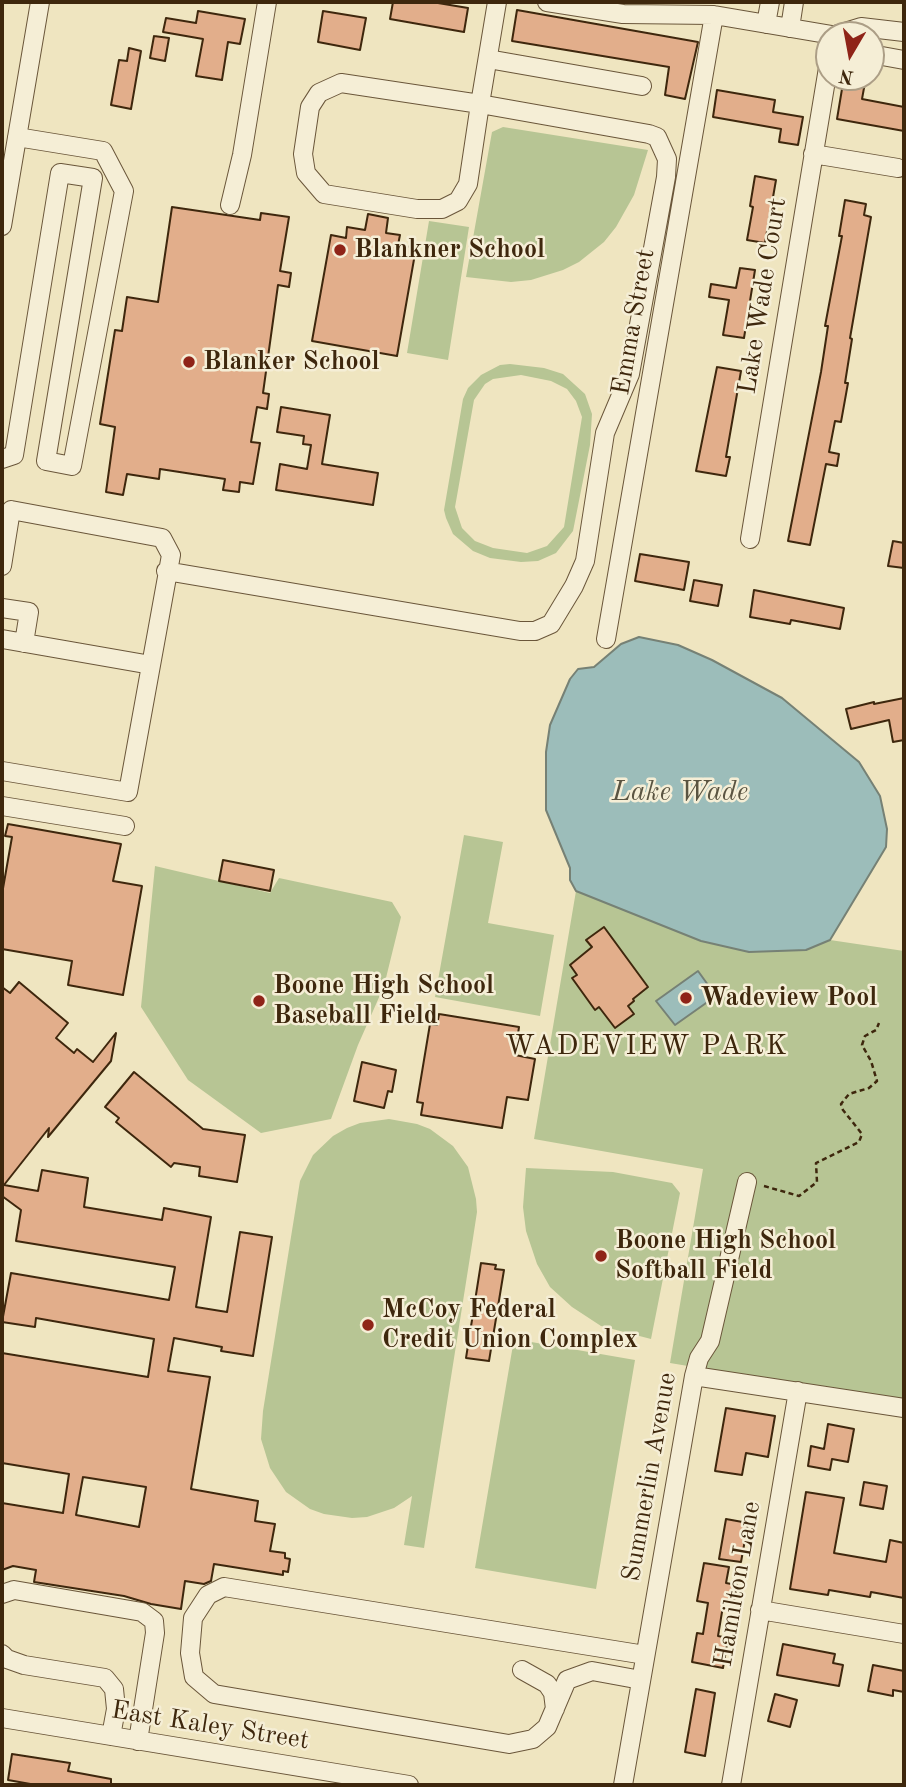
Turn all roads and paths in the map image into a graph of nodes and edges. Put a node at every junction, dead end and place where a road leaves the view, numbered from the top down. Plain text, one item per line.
1 (40, 2) edge
2 (267, 2) edge
3 (497, 2) edge
4 (547, 2) edge
5 (677, 2) edge
6 (770, 2) edge
7 (794, 2) edge
8 (714, 15) junction
9 (766, 24) junction
10 (790, 28) junction
11 (885, 30) edge
12 (815, 32) edge
13 (904, 33) edge
14 (885, 57) edge
15 (488, 59) junction
16 (904, 60) edge
17 (642, 86) dead end
18 (824, 91) edge
19 (480, 104) junction
20 (17, 137) junction
21 (813, 154) junction
22 (898, 168) dead end
23 (230, 205) dead end
24 (3, 216) edge
25 (2, 459) edge
26 (750, 538) dead end
27 (2, 566) edge
28 (166, 571) junction
29 (2, 608) edge
30 (2, 639) edge
31 (606, 639) dead end
32 (24, 643) junction
33 (151, 665) junction
34 (2, 771) edge
35 (2, 806) edge
36 (125, 826) dead end
37 (879, 1023) dead end
38 (747, 1182) joint
39 (694, 1376) junction
40 (798, 1391) junction
41 (904, 1408) edge
42 (2, 1594) edge
43 (760, 1609) junction
44 (904, 1634) edge
45 (2, 1654) edge
46 (645, 1655) junction
47 (522, 1670) dead end
48 (641, 1680) junction
49 (555, 1709) junction
50 (2, 1718) edge
51 (111, 1736) junction
52 (138, 1741) junction
53 (409, 1785) edge
54 (623, 1785) edge
55 (731, 1785) edge

1 - 20 street
2 - 23 street
3 - 15 street
4 - 8 street
5 - 8 street
6 - 9 street
7 - 10 street
8 - 9 street
8 - 31 street, Emma Street
9 - 10 street
10 - 12 street
11 - 13 street
14 - 16 street
15 - 17 street
15 - 19 street
18 - 21 street, Lake Wade Court
19 - 19 street
19 - 28 street
20 - 24 street
20 - 25 street
21 - 22 street
21 - 26 street, Lake Wade Court
27 - 28 street
28 - 33 street
29 - 32 street
30 - 32 street
32 - 33 street
33 - 34 street
35 - 36 street
37 - 38 path
38 - 39 street, Summerlin Avenue
39 - 40 street
39 - 46 street, Summerlin Avenue
40 - 41 street
40 - 43 street, Hamilton Lane
42 - 52 street
43 - 44 street
43 - 55 street, Hamilton Lane
45 - 51 street
46 - 48 street, Summerlin Avenue
46 - 49 street
47 - 49 street
48 - 49 street
48 - 54 street, Summerlin Avenue
50 - 51 street, East Kaley Street
51 - 52 street, East Kaley Street
52 - 53 street, East Kaley Street

